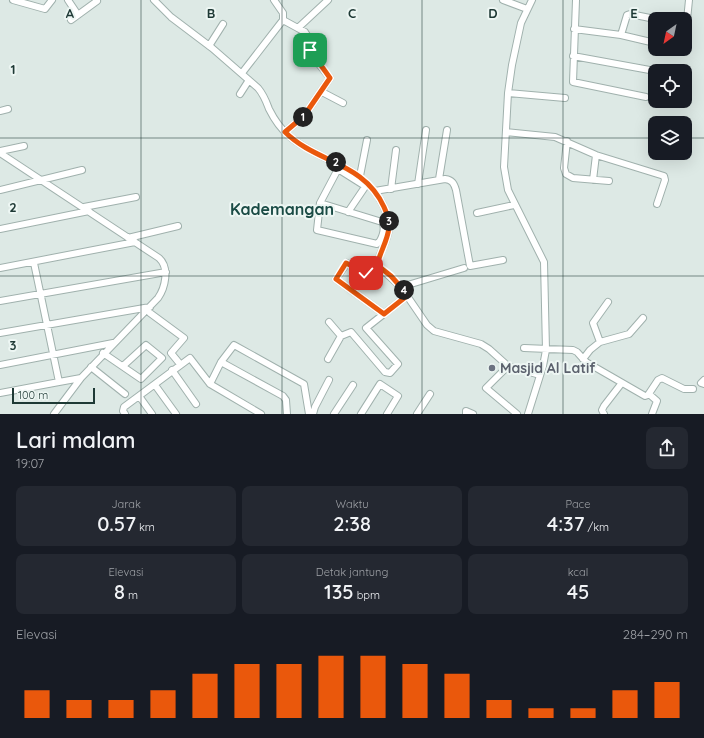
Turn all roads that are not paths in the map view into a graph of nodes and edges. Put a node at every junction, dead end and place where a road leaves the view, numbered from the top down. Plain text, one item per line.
1 (14, 0) edge
2 (52, 0) edge
3 (68, 0) edge
4 (154, 0) edge
5 (274, 0) edge
6 (328, 0) edge
7 (503, 0) edge
8 (532, 0) edge
9 (576, 0) edge
10 (688, 0) edge
11 (97, 1) edge
12 (89, 3) edge
13 (527, 9) junction
14 (687, 12) edge
15 (78, 15) junction
16 (648, 18) edge
17 (71, 20) dead end
18 (283, 20) junction
19 (223, 24) dead end
20 (299, 27) junction
21 (574, 29) junction
22 (621, 35) junction
23 (648, 41) edge
24 (210, 46) junction
25 (573, 56) junction
26 (648, 71) edge
27 (242, 73) junction
28 (249, 80) junction
29 (322, 92) junction
30 (508, 93) junction
31 (240, 94) dead end
32 (646, 97) dead end
33 (565, 98) dead end
34 (343, 102) dead end
35 (8, 109) dead end
36 (0, 111) edge
37 (426, 130) dead end
38 (447, 130) dead end
39 (285, 132) junction
40 (506, 132) junction
41 (367, 140) dead end
42 (567, 141) junction
43 (24, 146) dead end
44 (396, 150) dead end
45 (1, 154) edge
46 (596, 155) junction
47 (82, 170) dead end
48 (360, 176) junction
49 (439, 179) junction
50 (42, 180) junction
51 (593, 180) junction
52 (609, 181) dead end
53 (418, 184) junction
54 (367, 185) junction
55 (391, 188) junction
56 (0, 190) edge
57 (375, 191) junction
58 (136, 197) dead end
59 (320, 203) junction
60 (657, 204) dead end
61 (514, 205) junction
62 (86, 209) junction
63 (348, 212) junction
64 (477, 213) dead end
65 (178, 226) dead end
66 (0, 229) edge
67 (128, 238) junction
68 (135, 242) junction
69 (503, 260) dead end
70 (34, 263) junction
71 (0, 268) edge
72 (464, 268) dead end
73 (166, 272) junction
74 (366, 273) dead end
75 (401, 287) junction
76 (40, 294) junction
77 (408, 295) junction
78 (0, 301) edge
79 (608, 302) dead end
80 (150, 310) junction
81 (384, 314) junction
82 (643, 318) dead end
83 (329, 322) dead end
84 (46, 324) junction
85 (0, 333) edge
86 (341, 336) junction
87 (600, 342) junction
88 (113, 343) junction
89 (524, 348) dead end
90 (546, 350) junction
91 (53, 354) junction
92 (103, 354) junction
93 (328, 359) dead end
94 (583, 360) junction
95 (221, 362) junction
96 (180, 364) junction
97 (0, 365) edge
98 (123, 366) junction
99 (508, 366) junction
100 (91, 367) junction
101 (172, 370) junction
102 (540, 375) junction
103 (81, 378) junction
104 (330, 380) dead end
105 (704, 380) edge
106 (59, 382) junction
107 (155, 384) junction
108 (210, 384) junction
109 (621, 384) junction
110 (704, 384) edge
111 (353, 385) dead end
112 (693, 389) dead end
113 (0, 393) edge
114 (125, 394) dead end
115 (430, 394) dead end
116 (649, 394) junction
117 (139, 396) junction
118 (196, 404) dead end
119 (54, 414) edge
120 (125, 414) edge
121 (152, 414) edge
122 (176, 414) edge
123 (261, 414) edge
124 (287, 414) edge
125 (309, 414) edge
126 (313, 414) edge
127 (334, 414) edge
128 (361, 414) edge
129 (387, 414) edge
130 (417, 414) edge
131 (466, 414) edge
132 (473, 414) edge
133 (517, 414) edge
134 (528, 414) edge
135 (604, 414) edge
136 (652, 414) edge

1 - 2 street
3 - 15 street
4 - 24 street
5 - 18 street
6 - 20 street
7 - 13 street
8 - 13 street
9 - 21 street
10 - 14 street
11 - 12 street
12 - 15 street
13 - 30 street
15 - 17 street
16 - 22 street
18 - 20 street
18 - 27 street
19 - 24 street
20 - 29 street
21 - 22 street
21 - 25 street
22 - 23 street
24 - 27 street
25 - 26 street
25 - 32 street
27 - 28 street
28 - 31 street
28 - 39 street
29 - 34 street
29 - 39 street
30 - 33 street
30 - 40 street
35 - 36 street
37 - 53 street
38 - 49 street
39 - 48 street
40 - 42 street
40 - 61 street
41 - 48 street
42 - 46 street
42 - 51 street
43 - 45 street
44 - 55 street
45 - 50 street
46 - 51 street
46 - 60 street
47 - 50 street
48 - 54 street
49 - 53 street
49 - 69 street
50 - 56 street
50 - 62 street
51 - 52 street
53 - 55 street
54 - 57 street
54 - 59 street
54 - 63 street
55 - 57 street
57 - 75 street
58 - 62 street
59 - 63 street
59 - 63 street
61 - 64 street
61 - 90 street
62 - 66 street
62 - 67 street
65 - 67 street
67 - 68 street
68 - 70 street
68 - 73 street
70 - 71 street
70 - 76 street
72 - 75 street
73 - 76 street
73 - 80 street
74 - 81 street
75 - 77 street
76 - 78 street
76 - 84 street
77 - 81 street
77 - 99 street
79 - 87 street
80 - 84 street
80 - 88 street
80 - 96 street
81 - 86 street
82 - 87 street
83 - 86 street
84 - 85 street
84 - 91 street
86 - 93 street
87 - 94 street
88 - 91 street
88 - 92 street
89 - 90 street
90 - 94 street
90 - 102 street
91 - 97 street
91 - 106 street
92 - 98 street
92 - 100 street
94 - 109 street
95 - 108 street
95 - 124 street
95 - 125 street
96 - 101 street
96 - 108 street
98 - 98 street
99 - 102 street
99 - 133 street
100 - 103 street
100 - 114 street
101 - 107 street
101 - 118 street
102 - 134 street
103 - 106 street
103 - 119 street
104 - 126 street
105 - 110 street
106 - 113 street
107 - 117 street
107 - 122 street
108 - 123 street
109 - 116 street
109 - 135 street
111 - 127 street
112 - 116 street
115 - 130 street
116 - 136 street
117 - 120 street
117 - 121 street
128 - 129 street
131 - 132 street

